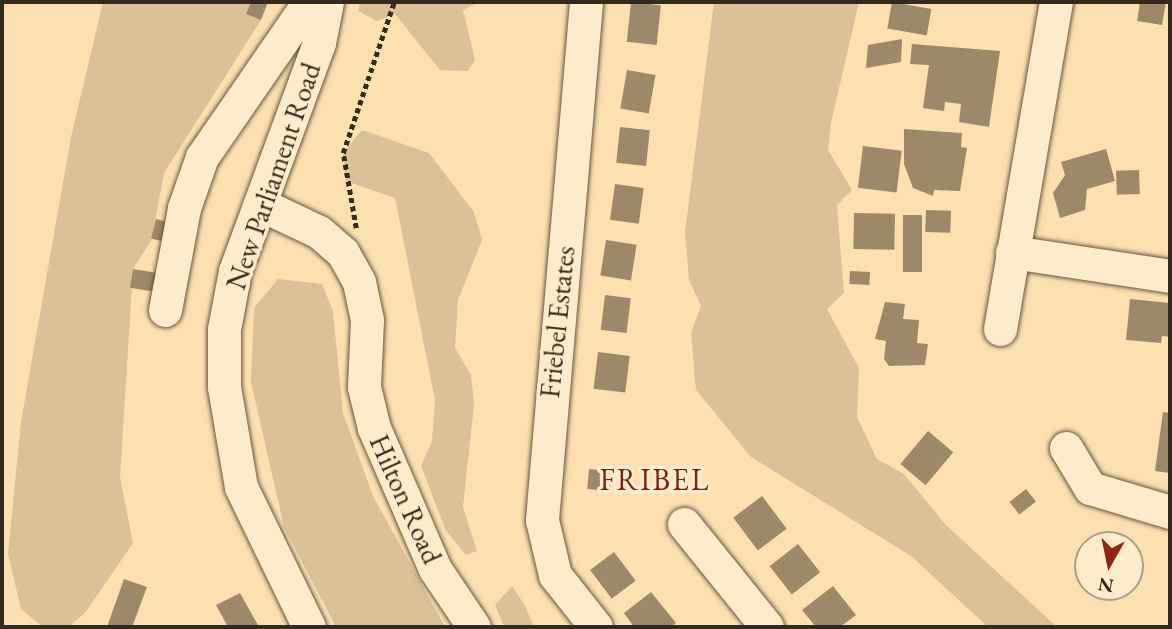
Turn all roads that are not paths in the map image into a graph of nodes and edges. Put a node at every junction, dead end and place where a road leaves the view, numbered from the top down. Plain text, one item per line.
1 (309, 2) edge
2 (327, 2) edge
3 (586, 2) edge
4 (1056, 2) edge
5 (260, 204) junction
6 (1012, 252) junction
7 (1170, 276) edge
8 (165, 310) dead end
9 (1000, 329) dead end
10 (1066, 448) dead end
11 (1170, 512) edge
12 (684, 524) dead end
13 (309, 627) edge
14 (474, 627) edge
15 (596, 627) edge
16 (767, 627) edge

1 - 8 street
2 - 5 street, New Parliament Road
3 - 15 street, Friebel Estates
4 - 6 street
5 - 13 street, New Parliament Road
5 - 14 street, Hilton Road
6 - 7 street
6 - 9 street
10 - 11 street
12 - 16 street

